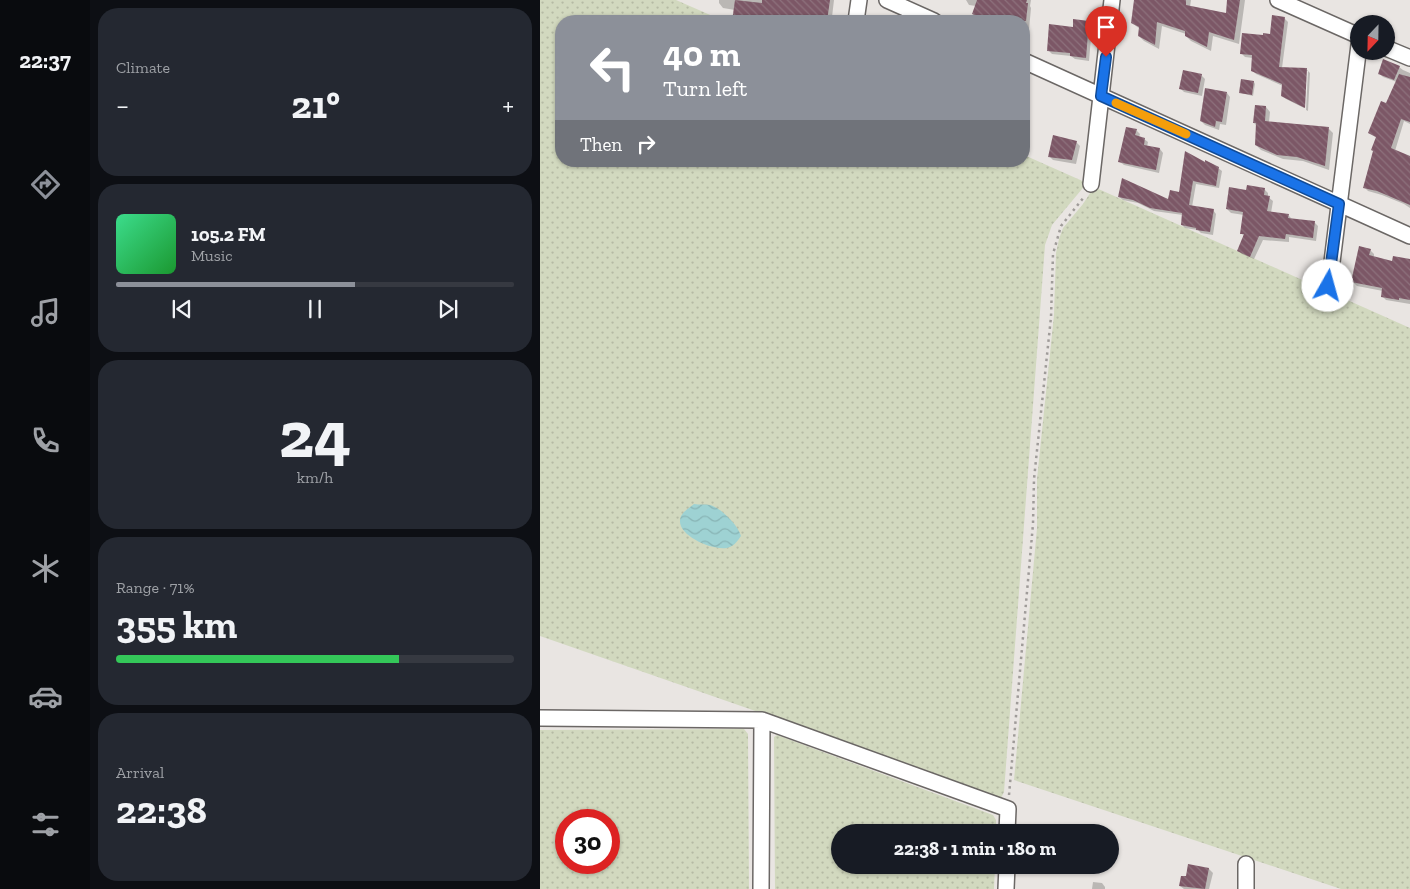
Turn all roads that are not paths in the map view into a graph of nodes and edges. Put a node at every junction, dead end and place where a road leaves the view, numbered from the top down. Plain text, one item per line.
1 (859, 0) edge
2 (887, 0) edge
3 (1112, 0) edge
4 (1278, 0) edge
5 (857, 15) edge
6 (921, 15) edge
7 (1350, 32) edge
8 (1395, 52) edge
9 (1410, 58) edge
10 (1357, 60) edge
11 (1030, 64) edge
12 (1101, 96) junction
13 (1091, 184) road end
14 (1339, 204) junction
15 (1410, 236) edge
16 (1328, 286) dead end
17 (540, 718) edge
18 (762, 720) junction
19 (1007, 824) edge
20 (1246, 864) dead end
21 (1007, 874) edge
22 (761, 889) edge
23 (1006, 889) edge
24 (1246, 889) edge

1 - 5 street
2 - 6 street
3 - 12 street
4 - 7 street
8 - 9 street
10 - 14 street
11 - 12 street
12 - 13 street
12 - 14 street
14 - 15 street
14 - 16 street
17 - 18 street
18 - 19 street
18 - 22 street
20 - 24 street
21 - 23 street

